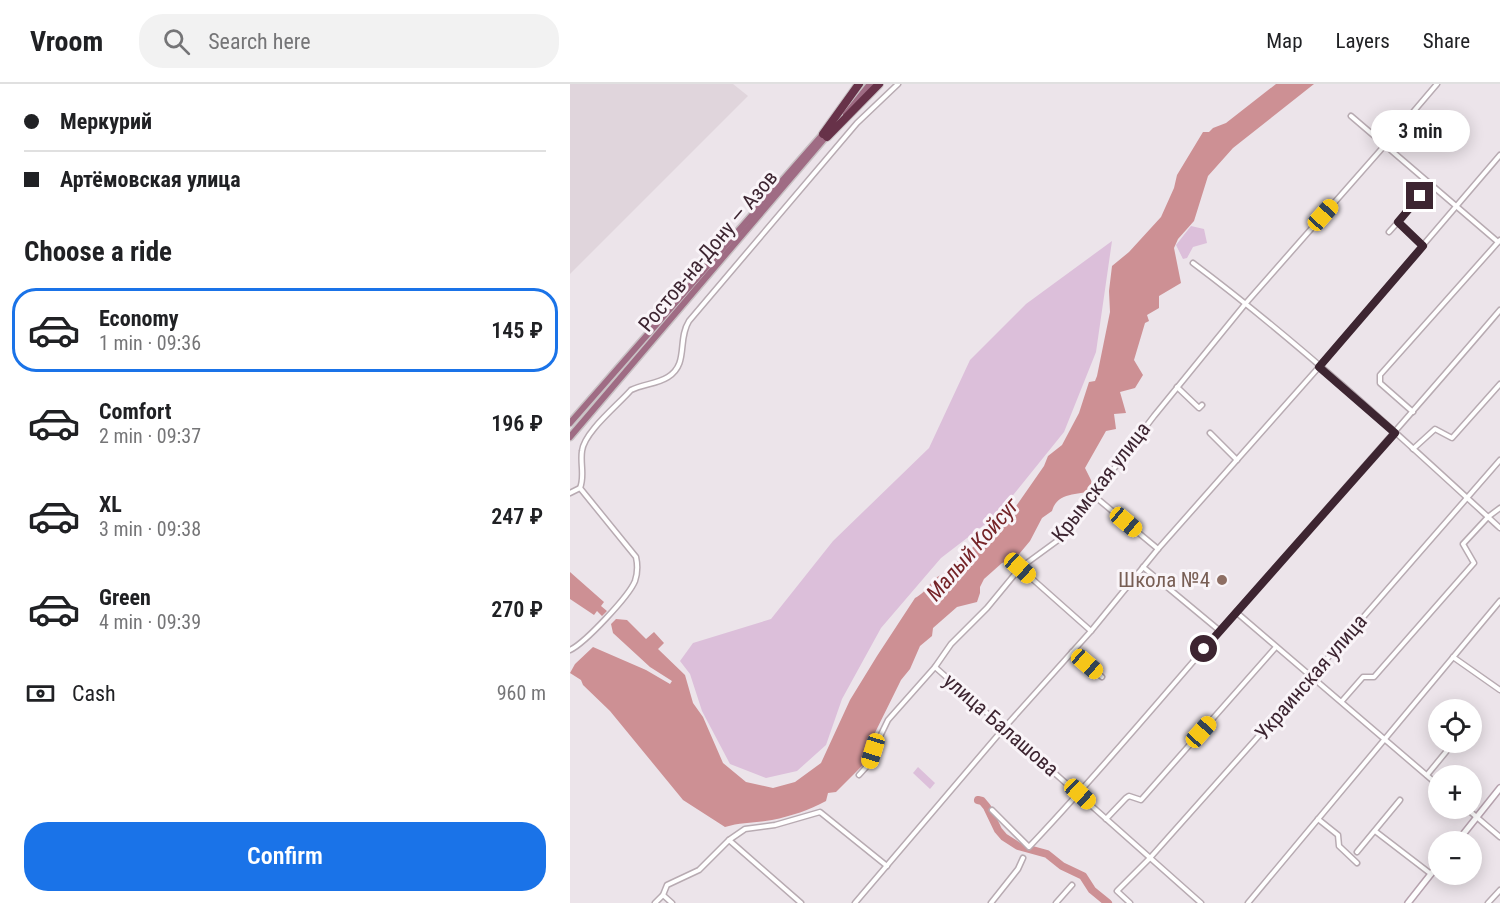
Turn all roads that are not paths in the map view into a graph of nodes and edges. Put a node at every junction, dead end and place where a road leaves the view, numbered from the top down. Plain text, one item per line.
1 (859, 84) edge
2 (865, 84) edge
3 (870, 84) edge
4 (879, 84) edge
5 (898, 84) edge
6 (1437, 84) edge
7 (1351, 116) dead end
8 (825, 136) junction
9 (1385, 146) junction
10 (1500, 155) edge
11 (1420, 196) dead end
12 (1456, 206) junction
13 (1398, 222) junction
14 (1389, 232) dead end
15 (1499, 242) edge
16 (1423, 246) junction
17 (1193, 263) dead end
18 (1246, 303) junction
19 (1500, 310) edge
20 (1319, 367) junction
21 (1500, 384) edge
22 (1177, 387) junction
23 (1202, 405) dead end
24 (1413, 412) junction
25 (570, 423) edge
26 (1210, 433) dead end
27 (1395, 433) junction
28 (570, 437) edge
29 (1413, 449) junction
30 (1238, 460) junction
31 (1500, 460) edge
32 (580, 488) junction
33 (570, 493) edge
34 (1093, 495) junction
35 (1468, 499) junction
36 (1500, 508) edge
37 (1488, 517) junction
38 (1500, 528) edge
39 (1158, 549) junction
40 (1143, 567) junction
41 (1020, 568) junction
42 (1500, 601) edge
43 (1236, 612) junction
44 (1091, 631) junction
45 (1220, 631) junction
46 (1276, 647) junction
47 (570, 650) edge
48 (1072, 652) junction
49 (1453, 657) junction
50 (935, 667) junction
51 (1312, 676) junction
52 (1102, 677) dead end
53 (1500, 690) edge
54 (1342, 701) junction
55 (1004, 728) junction
56 (1384, 738) junction
57 (1445, 753) edge
58 (860, 775) dead end
59 (1427, 775) joint
60 (1500, 788) edge
61 (1080, 794) junction
62 (1400, 800) dead end
63 (992, 810) dead end
64 (1482, 811) edge
65 (1106, 819) junction
66 (1318, 819) junction
67 (1475, 819) edge
68 (1479, 819) edge
69 (1375, 831) junction
70 (1466, 831) edge
71 (1500, 837) edge
72 (729, 840) junction
73 (1357, 852) dead end
74 (1023, 858) dead end
75 (1150, 858) junction
76 (1357, 864) dead end
77 (887, 866) junction
78 (1428, 872) edge
79 (1428, 878) edge
80 (1072, 885) dead end
81 (1500, 890) edge
82 (663, 895) junction
83 (655, 903) edge
84 (672, 903) edge
85 (801, 903) edge
86 (855, 903) edge
87 (991, 903) edge
88 (1056, 903) edge
89 (1130, 903) edge
90 (1201, 903) edge
91 (1248, 903) edge
92 (1408, 903) edge
93 (1488, 903) edge

1 - 8 highway
2 - 8 main road, Ростов-на-Дону — Азов
3 - 8 main road, Ростов-на-Дону — Азов
4 - 8 highway
5 - 32 street
6 - 9 street, Крымская улица
7 - 9 street
8 - 25 main road, Ростов-на-Дону — Азов
8 - 28 main road, Ростов-на-Дону — Азов
9 - 12 street
9 - 18 street, Крымская улица
10 - 12 street
11 - 13 street
12 - 15 street
12 - 16 street
13 - 14 street
13 - 16 street
15 - 24 street
16 - 20 street
17 - 18 street
18 - 20 street
18 - 22 street, Крымская улица
19 - 24 street
20 - 27 street
20 - 30 street
21 - 29 street
22 - 23 street
22 - 34 street, Крымская улица
24 - 27 street
26 - 30 street
27 - 29 street
27 - 43 street
29 - 35 street
30 - 39 street
31 - 35 street, Украинская улица
32 - 33 street
32 - 47 street
34 - 39 street
34 - 41 street, Крымская улица
35 - 37 street
35 - 51 street, Украинская улица
36 - 37 street
37 - 38 street
37 - 54 street
39 - 40 street
40 - 44 street
40 - 45 street
41 - 44 street
41 - 50 street, Крымская улица
42 - 49 street
43 - 45 street
43 - 46 street
44 - 48 street
45 - 61 street
46 - 51 street
46 - 65 street
48 - 52 street
48 - 55 street
49 - 53 street
49 - 56 street
50 - 55 street, улица Балашова
50 - 58 street, Крымская улица
51 - 54 street
51 - 75 street, Украинская улица
54 - 56 street
55 - 61 street, улица Балашова
55 - 77 street
56 - 59 street
56 - 66 street
57 - 59 street
60 - 64 main road
61 - 63 street
61 - 65 street, улица Балашова
62 - 69 street
65 - 75 street, улица Балашова
66 - 76 street
66 - 91 street
67 - 70 main road
68 - 71 street
69 - 73 street
69 - 78 street
72 - 77 street
72 - 82 street
72 - 85 street
74 - 87 street
75 - 89 street, Украинская улица
75 - 90 street, улица Балашова
77 - 86 street
79 - 92 main road
80 - 88 street
81 - 93 street
82 - 83 street
82 - 84 street

